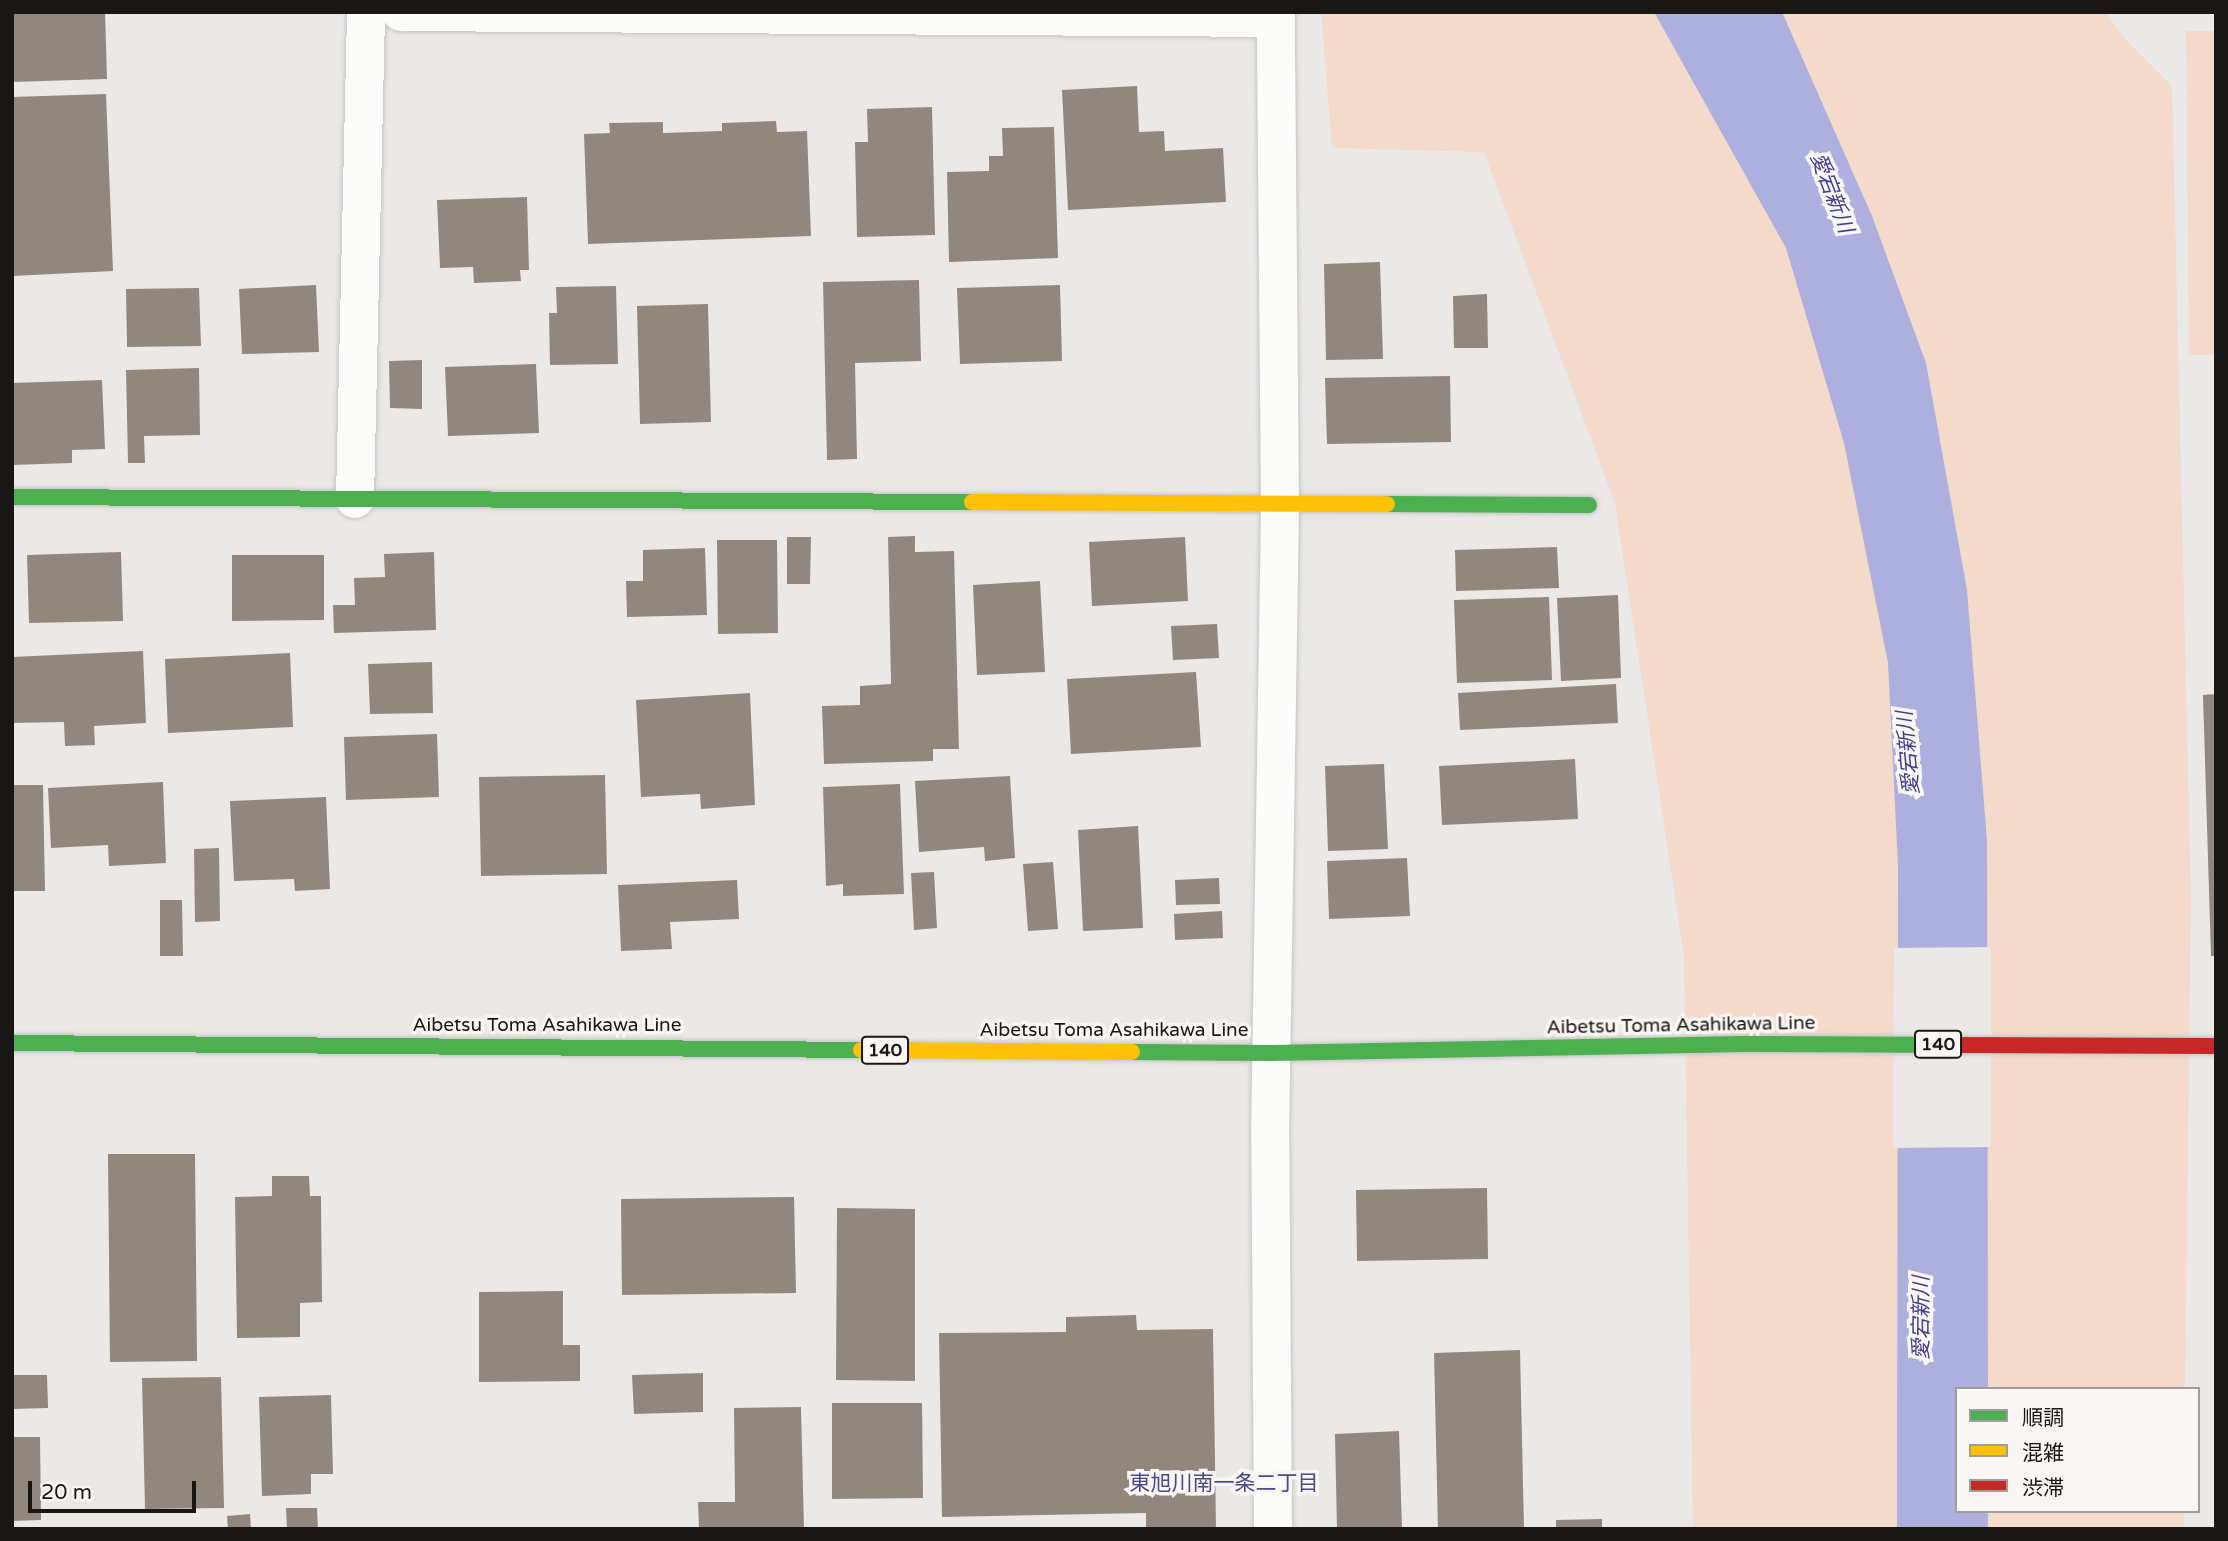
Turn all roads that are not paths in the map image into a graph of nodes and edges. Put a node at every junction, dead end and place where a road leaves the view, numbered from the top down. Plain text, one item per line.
1 (366, 12) edge
2 (401, 12) edge
3 (941, 14) edge
4 (1276, 15) edge
5 (12, 497) edge
6 (355, 499) junction
7 (1280, 505) junction
8 (1589, 505) dead end
9 (12, 1043) edge
10 (2216, 1046) edge
11 (1271, 1053) junction
12 (1273, 1529) edge

1 - 6 street
2 - 3 street
3 - 4 street
4 - 7 street
5 - 6 main road
6 - 7 main road
7 - 8 main road
7 - 11 street
9 - 11 main road, Aibetsu Toma Asahikawa Line / 140
10 - 11 main road, Aibetsu Toma Asahikawa Line / 140
11 - 12 street

